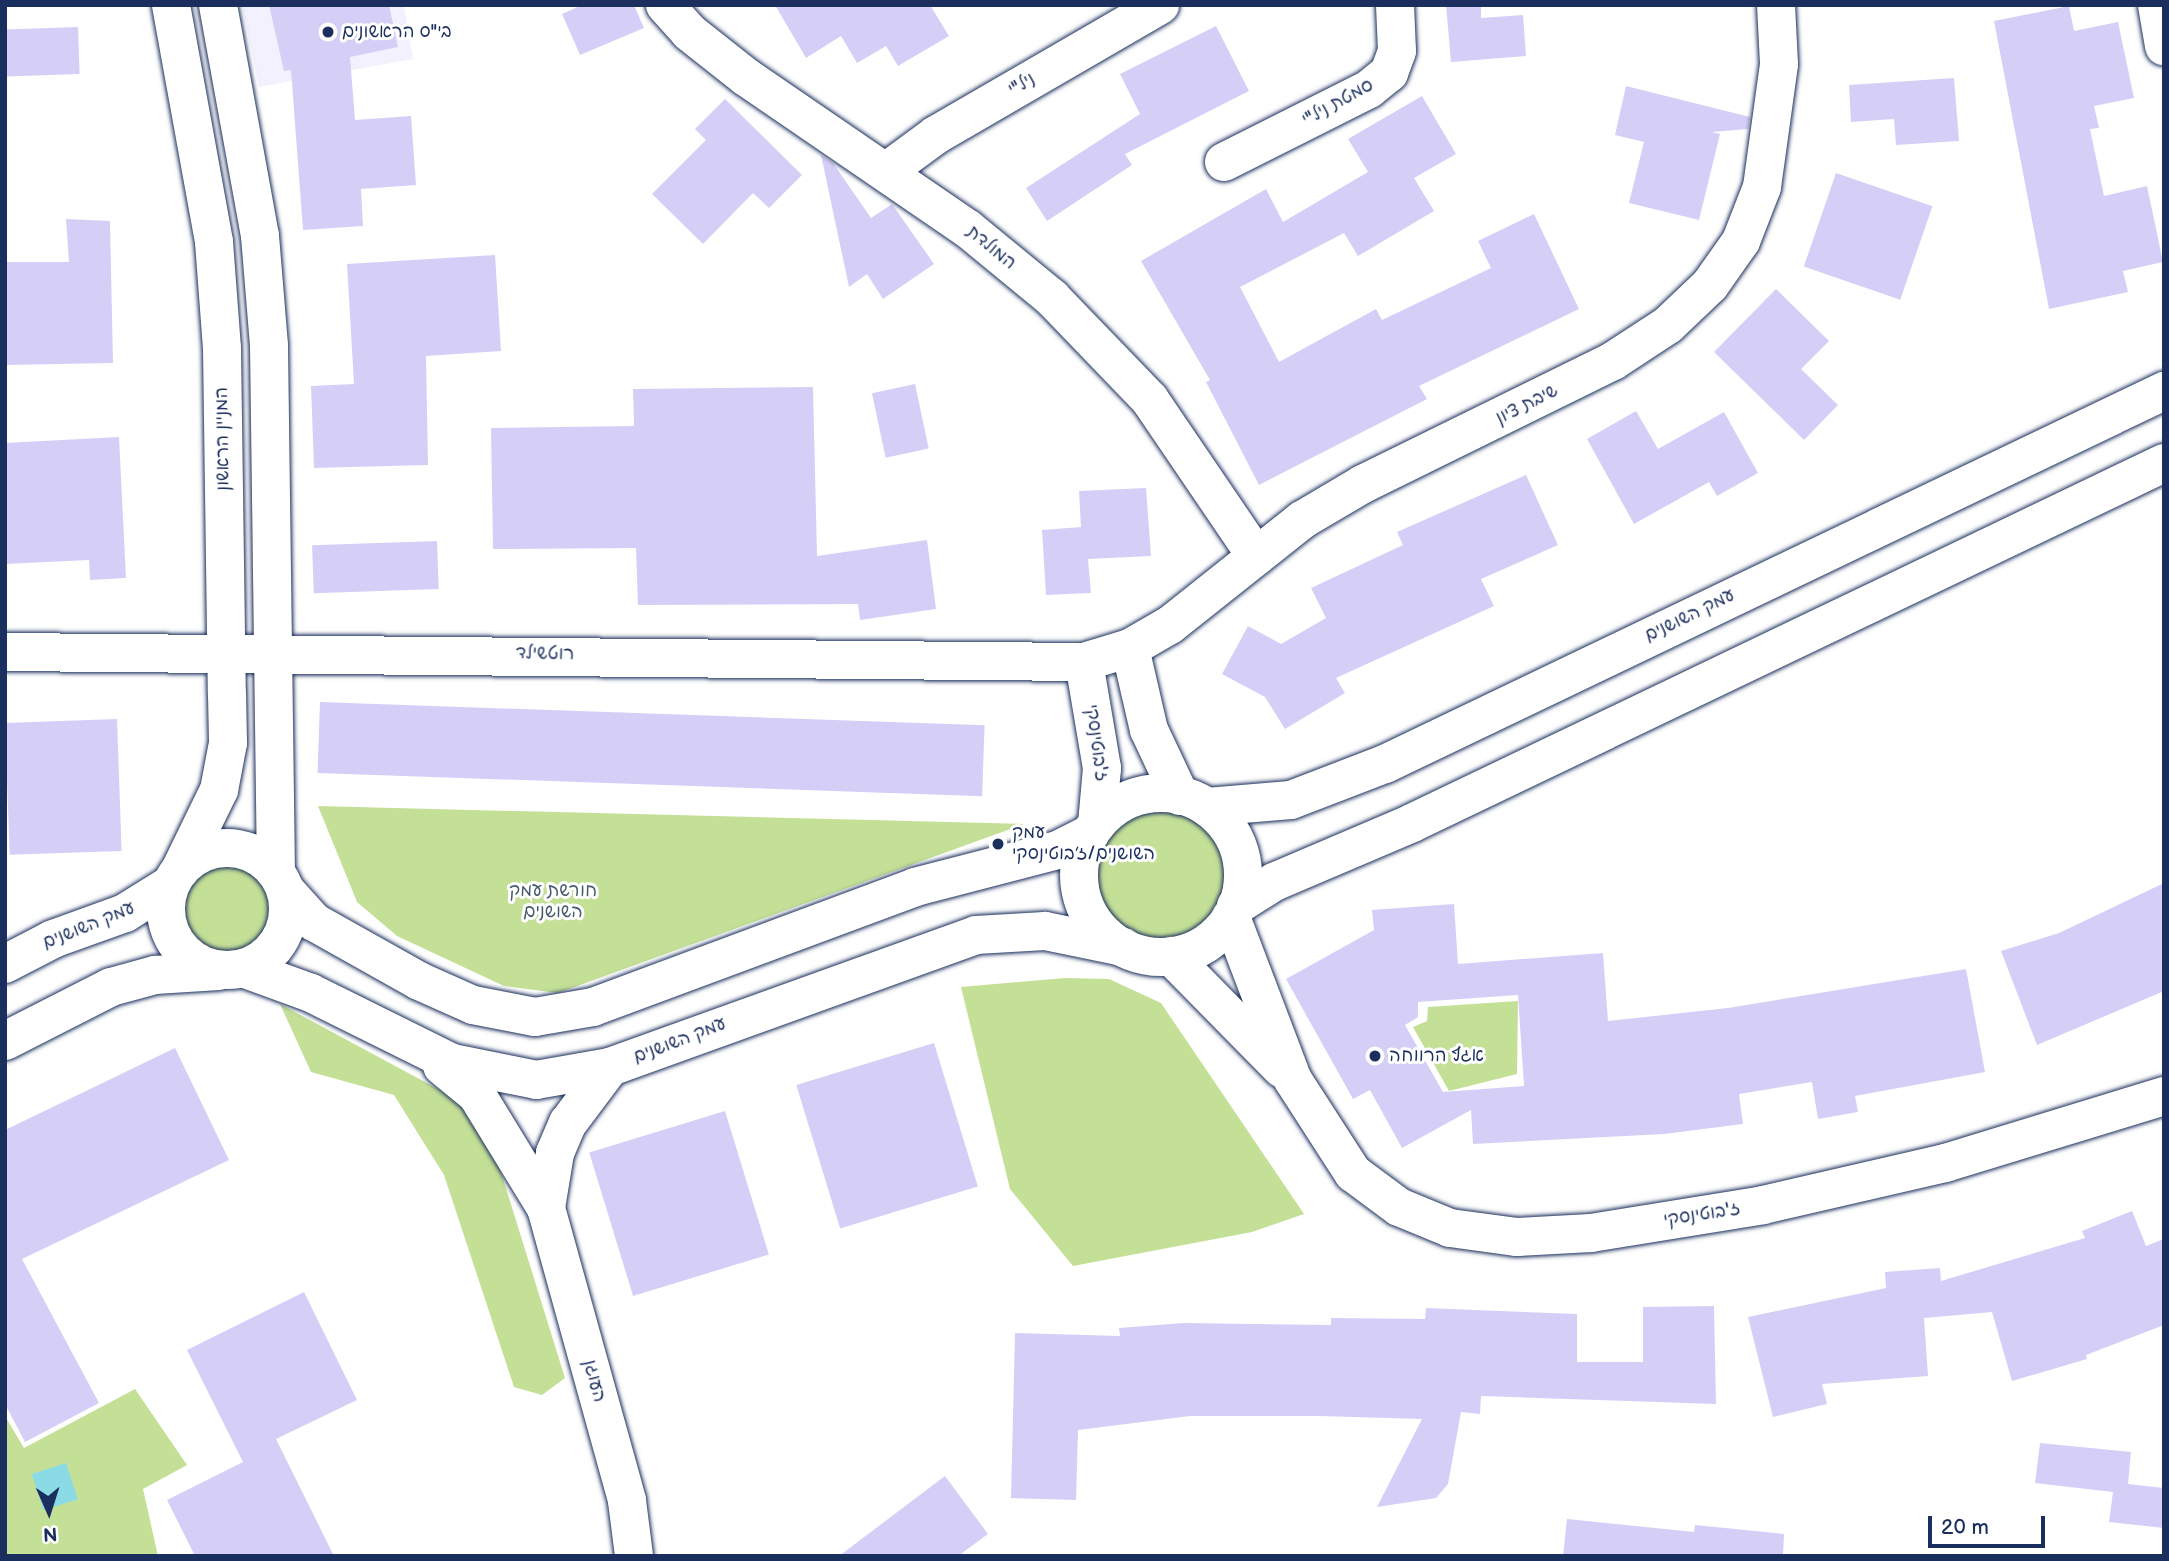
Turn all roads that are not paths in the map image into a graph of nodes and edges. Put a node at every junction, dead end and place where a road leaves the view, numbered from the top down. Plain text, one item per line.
1 (171, 5) edge
2 (218, 5) edge
3 (665, 5) edge
4 (1160, 5) edge
5 (1395, 5) edge
6 (1776, 5) edge
7 (2157, 5) edge
8 (2164, 46) edge
9 (1224, 162) dead end
10 (887, 171) junction
11 (2164, 391) edge
12 (2164, 463) edge
13 (1256, 556) junction
14 (1130, 648) junction
15 (227, 651) junction
16 (273, 651) junction
17 (5, 653) edge
18 (1084, 662) junction
19 (1194, 802) junction
20 (1093, 829) junction
21 (176, 876) junction
22 (281, 881) junction
23 (1233, 912) junction
24 (1123, 947) junction
25 (1171, 956) junction
26 (5, 964) edge
27 (234, 970) junction
28 (5, 1041) edge
29 (425, 1051) junction
30 (610, 1067) junction
31 (1293, 1080) junction
32 (2164, 1097) edge
33 (546, 1208) junction
34 (634, 1556) edge

1 - 15 street, המניין הראשון
2 - 16 street
3 - 10 street, המולדת
4 - 10 street, ניל"י
5 - 9 street, סמטת ניל"י
6 - 13 street, שיבת ציון
7 - 8 street
10 - 13 street, המולדת
11 - 19 street, עמק השושנים
12 - 23 street
13 - 14 street, שיבת ציון
14 - 18 street, שיבת ציון
14 - 19 street
15 - 16 street, רוטשילד
15 - 17 street, רוטשילד
15 - 21 street, המניין הראשון
16 - 18 street, רוטשילד
16 - 22 street
18 - 20 street, ז'בוטינסקי
19 - 20 street
19 - 23 street
20 - 22 street
20 - 24 street
21 - 22 street
21 - 26 street, עמק השושנים
21 - 27 street
22 - 27 street
23 - 25 street
23 - 31 street, ז'בוטינסקי
24 - 25 street
24 - 30 street, עמק השושנים
25 - 31 street, ז'בוטינסקי
27 - 28 street, עמק השושנים
27 - 29 street, עמק השושנים
29 - 30 street, עמק השושנים
29 - 33 street, העוגן
30 - 33 street, העוגן
31 - 32 street, ז'בוטינסקי
33 - 34 street, העוגן

